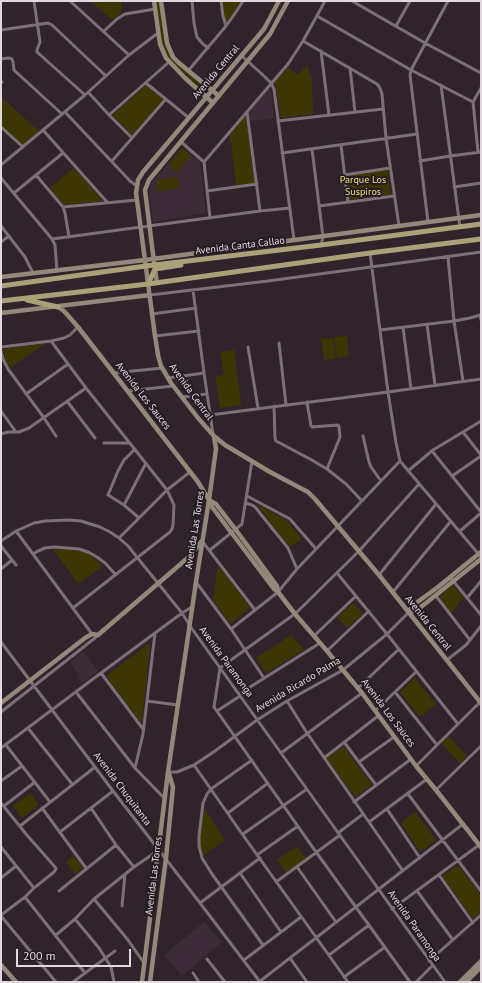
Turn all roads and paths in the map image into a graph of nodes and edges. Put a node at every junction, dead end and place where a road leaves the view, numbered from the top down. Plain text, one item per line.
1 (34, 1) edge
2 (70, 1) edge
3 (154, 1) edge
4 (161, 1) edge
5 (192, 1) edge
6 (221, 1) edge
7 (243, 1) edge
8 (279, 1) edge
9 (288, 1) edge
10 (325, 1) edge
11 (410, 1) edge
12 (448, 1) edge
13 (354, 2) edge
14 (155, 9) junction
15 (317, 16) junction
16 (37, 25) junction
17 (226, 26) junction
18 (396, 26) junction
19 (1, 30) edge
20 (104, 31) junction
21 (158, 33) junction
22 (303, 41) junction
23 (425, 43) junction
24 (208, 48) junction
25 (321, 51) junction
26 (130, 55) junction
27 (242, 56) junction
28 (1, 59) edge
29 (248, 61) junction
30 (169, 62) junction
31 (350, 68) junction
32 (411, 70) junction
33 (188, 71) junction
34 (481, 73) edge
35 (106, 76) junction
36 (146, 83) junction
37 (271, 83) junction
38 (441, 85) junction
39 (481, 88) edge
40 (212, 91) junction
41 (88, 92) junction
42 (85, 95) junction
43 (219, 96) junction
44 (206, 97) junction
45 (166, 100) junction
46 (473, 102) junction
47 (213, 103) junction
48 (383, 109) junction
49 (247, 111) junction
50 (355, 112) junction
51 (64, 113) junction
52 (109, 115) junction
53 (329, 115) junction
54 (189, 118) junction
55 (278, 121) junction
56 (481, 126) edge
57 (1, 127) edge
58 (476, 127) junction
59 (43, 130) junction
60 (417, 134) junction
61 (132, 138) junction
62 (386, 138) junction
63 (181, 142) junction
64 (340, 145) junction
65 (23, 147) junction
66 (312, 149) junction
67 (480, 152) edge
68 (63, 153) junction
69 (282, 153) junction
70 (450, 156) junction
71 (112, 161) junction
72 (420, 161) junction
73 (204, 162) junction
74 (1, 165) edge
75 (390, 168) junction
76 (36, 175) junction
77 (344, 175) junction
78 (1, 178) edge
79 (481, 183) edge
80 (257, 184) junction
81 (137, 186) junction
82 (454, 187) junction
83 (207, 191) junction
84 (14, 193) junction
85 (394, 196) junction
86 (137, 200) junction
87 (107, 202) junction
88 (348, 202) junction
89 (319, 206) junction
90 (63, 207) junction
91 (290, 208) junction
92 (260, 211) junction
93 (481, 215) edge
94 (210, 218) junction
95 (458, 218) junction
96 (428, 222) junction
97 (481, 224) edge
98 (1, 226) edge
99 (149, 226) junction
100 (399, 226) junction
101 (141, 227) junction
102 (460, 227) junction
103 (9, 236) junction
104 (69, 237) junction
105 (323, 237) junction
106 (52, 239) junction
107 (481, 239) edge
108 (294, 240) junction
109 (1, 242) edge
110 (321, 245) junction
111 (481, 252) edge
112 (370, 253) junction
113 (448, 257) junction
114 (154, 259) junction
115 (145, 260) junction
116 (146, 266) junction
117 (155, 267) junction
118 (372, 268) junction
119 (57, 271) junction
120 (33, 273) junction
121 (1, 277) edge
122 (157, 283) junction
123 (148, 284) junction
124 (1, 286) edge
125 (193, 290) junction
126 (150, 296) junction
127 (18, 298) junction
128 (1, 301) edge
129 (58, 307) junction
130 (196, 308) junction
131 (1, 313) edge
132 (152, 314) junction
133 (481, 320) edge
134 (454, 321) junction
135 (427, 324) junction
136 (403, 327) junction
137 (78, 328) junction
138 (380, 330) junction
139 (199, 331) junction
140 (155, 336) junction
141 (51, 341) junction
142 (279, 343) dead end
143 (1, 347) edge
144 (248, 347) dead end
145 (1, 351) edge
146 (68, 364) junction
147 (162, 368) junction
148 (114, 373) junction
149 (204, 373) junction
150 (168, 378) junction
151 (481, 378) edge
152 (463, 381) junction
153 (435, 385) junction
154 (173, 386) junction
155 (86, 388) junction
156 (410, 389) junction
157 (128, 391) junction
158 (388, 392) junction
159 (26, 394) junction
160 (207, 394) junction
161 (182, 397) junction
162 (67, 401) junction
163 (307, 402) junction
164 (286, 405) junction
165 (274, 406) junction
166 (258, 408) junction
167 (1, 411) edge
168 (210, 415) junction
169 (44, 418) junction
170 (481, 420) edge
171 (16, 432) junction
172 (464, 432) junction
173 (1, 434) edge
174 (56, 436) dead end
175 (214, 436) junction
176 (363, 436) dead end
177 (95, 438) dead end
178 (104, 443) dead end
179 (130, 443) junction
180 (135, 449) junction
181 (432, 451) junction
182 (481, 455) edge
183 (252, 461) junction
184 (400, 461) junction
185 (146, 463) junction
186 (327, 469) junction
187 (408, 471) junction
188 (190, 472) junction
189 (452, 476) junction
190 (381, 481) junction
191 (420, 484) junction
192 (167, 490) junction
193 (247, 496) junction
194 (209, 500) junction
195 (362, 501) junction
196 (246, 503) junction
197 (436, 504) junction
198 (124, 505) junction
199 (481, 513) edge
200 (139, 518) junction
201 (451, 521) junction
202 (338, 526) junction
203 (16, 531) junction
204 (234, 531) junction
205 (460, 531) junction
206 (119, 538) junction
207 (1, 541) edge
208 (202, 541) junction
209 (1, 546) edge
210 (316, 549) junction
211 (210, 550) junction
212 (359, 551) junction
213 (33, 554) junction
214 (480, 555) edge
215 (138, 558) junction
216 (12, 560) junction
217 (16, 565) dead end
218 (1, 569) edge
219 (297, 569) junction
220 (337, 573) junction
221 (116, 575) junction
222 (379, 575) junction
223 (452, 579) junction
224 (196, 582) junction
225 (481, 582) edge
226 (158, 583) junction
227 (278, 592) junction
228 (393, 592) junction
229 (356, 596) junction
230 (436, 596) junction
231 (467, 598) junction
232 (192, 607) junction
233 (73, 608) junction
234 (255, 610) junction
235 (369, 611) junction
236 (409, 612) junction
237 (182, 613) junction
238 (295, 614) junction
239 (481, 615) edge
240 (190, 626) junction
241 (481, 626) edge
242 (231, 629) junction
243 (155, 633) junction
244 (92, 634) junction
245 (387, 634) junction
246 (98, 635) junction
247 (314, 636) junction
248 (470, 640) junction
249 (1, 642) edge
250 (320, 643) junction
251 (399, 649) junction
252 (245, 650) junction
253 (327, 651) junction
254 (447, 660) junction
255 (220, 668) junction
256 (344, 670) junction
257 (416, 672) junction
258 (101, 673) junction
259 (264, 678) junction
260 (30, 680) junction
261 (34, 686) junction
262 (358, 688) junction
263 (76, 692) junction
264 (395, 692) junction
265 (362, 693) junction
266 (239, 695) junction
267 (147, 701) junction
268 (287, 702) junction
269 (1, 703) edge
270 (481, 703) edge
271 (178, 705) junction
272 (52, 710) junction
273 (217, 711) junction
274 (375, 711) junction
275 (1, 712) edge
276 (378, 716) junction
277 (258, 720) junction
278 (458, 724) junction
279 (28, 728) junction
280 (143, 730) junction
281 (307, 733) junction
282 (235, 736) junction
283 (394, 737) junction
284 (344, 742) junction
285 (6, 745) junction
286 (438, 745) junction
287 (481, 746) edge
288 (1, 748) edge
289 (281, 753) junction
290 (324, 758) junction
291 (411, 759) junction
292 (252, 760) junction
293 (359, 762) junction
294 (194, 765) junction
295 (22, 766) junction
296 (416, 766) junction
297 (95, 767) junction
298 (135, 768) junction
299 (168, 772) junction
300 (427, 779) junction
301 (1, 781) edge
302 (34, 782) junction
303 (268, 783) junction
304 (72, 784) junction
305 (376, 785) junction
306 (211, 789) junction
307 (307, 789) junction
308 (436, 790) junction
309 (113, 791) junction
310 (408, 794) junction
311 (165, 800) junction
312 (50, 802) junction
313 (354, 802) junction
314 (2, 804) edge
315 (283, 805) junction
316 (42, 808) junction
317 (90, 808) junction
318 (387, 809) junction
319 (228, 813) junction
320 (363, 814) junction
321 (369, 822) junction
322 (463, 824) junction
323 (20, 826) junction
324 (298, 826) junction
325 (60, 832) junction
326 (243, 834) junction
327 (339, 834) junction
328 (443, 840) junction
329 (116, 845) junction
330 (480, 846) edge
331 (1, 847) edge
332 (159, 850) junction
333 (316, 852) junction
334 (258, 857) junction
335 (166, 858) junction
336 (420, 858) junction
337 (458, 860) junction
338 (16, 866) junction
339 (134, 867) junction
340 (296, 867) junction
341 (86, 868) junction
342 (403, 871) junction
343 (240, 873) junction
344 (125, 874) junction
345 (439, 875) junction
346 (1, 878) edge
347 (276, 882) junction
348 (221, 887) junction
349 (34, 888) junction
350 (378, 890) junction
351 (59, 891) dead end
352 (417, 891) junction
353 (481, 891) edge
354 (25, 897) junction
355 (94, 899) junction
356 (200, 903) junction
357 (122, 906) dead end
358 (356, 907) junction
359 (392, 909) junction
360 (481, 915) edge
361 (1, 916) edge
362 (302, 917) junction
363 (76, 919) junction
364 (336, 922) junction
365 (473, 922) junction
366 (369, 925) junction
367 (281, 932) junction
368 (56, 935) junction
369 (316, 938) junction
370 (453, 940) junction
371 (263, 945) junction
372 (385, 947) junction
373 (116, 951) dead end
374 (329, 955) junction
375 (106, 958) junction
376 (290, 958) junction
377 (206, 959) dead end
378 (244, 960) junction
379 (429, 961) junction
380 (481, 961) edge
381 (144, 963) junction
382 (1, 965) edge
383 (432, 966) junction
384 (481, 967) edge
385 (85, 972) junction
386 (193, 973) dead end
387 (344, 977) junction
388 (16, 982) edge
389 (56, 982) edge
390 (73, 982) edge
391 (114, 982) edge
392 (142, 982) edge
393 (150, 982) edge
394 (199, 982) edge
395 (225, 982) edge
396 (260, 982) edge
397 (307, 982) edge
398 (348, 982) edge
399 (410, 982) edge
400 (416, 982) edge
401 (445, 982) edge
402 (460, 982) edge
403 (466, 982) edge

1 - 16 street
2 - 20 street
3 - 14 street
4 - 33 street
5 - 24 street
6 - 17 street
7 - 17 street
8 - 27 street, Avenida Central
9 - 29 street, Avenida Central
10 - 15 street
11 - 18 street
12 - 23 street
13 - 18 street
14 - 20 street
14 - 21 street
15 - 22 street
15 - 32 street
16 - 19 street
16 - 35 street
16 - 42 street
17 - 24 street
18 - 23 street
20 - 26 street
21 - 26 street
21 - 30 street
22 - 25 street
22 - 37 street
23 - 32 street
23 - 34 street
24 - 33 street
25 - 31 street
25 - 53 street
26 - 35 street
27 - 29 street
27 - 40 street, Avenida Central
28 - 51 street
29 - 37 street
29 - 43 street, Avenida Central
30 - 36 street
30 - 44 street
31 - 48 street
31 - 50 street
32 - 38 street
32 - 60 street
33 - 40 street
35 - 41 street
36 - 45 street
36 - 52 street
37 - 49 street
37 - 55 street
38 - 46 street
38 - 70 street
39 - 46 street
40 - 43 street
40 - 44 street, Avenida Central
41 - 42 street
41 - 52 street
42 - 51 street
43 - 47 street, Avenida Central
44 - 47 street
44 - 54 street, Avenida Central
45 - 54 street
45 - 61 street
46 - 58 street
47 - 63 street, Avenida Central
48 - 50 street
48 - 62 street
49 - 73 street
49 - 80 street
50 - 53 street
51 - 59 street
51 - 71 street
52 - 61 street
53 - 55 street
54 - 81 street, Avenida Central
55 - 69 street
56 - 58 street
57 - 65 street
58 - 67 street
59 - 65 street
59 - 68 street
60 - 62 street
60 - 72 street
61 - 71 street
62 - 64 street
62 - 75 street
63 - 73 street
63 - 99 street, Avenida Central
64 - 66 street
64 - 77 street
65 - 74 street
66 - 69 street
66 - 89 street
67 - 70 street
68 - 76 street
68 - 87 street
69 - 91 street
70 - 72 street
70 - 82 street
71 - 81 street
72 - 96 street
73 - 83 street
75 - 77 street
75 - 85 street
76 - 84 street
76 - 90 street
77 - 88 street
78 - 84 street
79 - 82 street
80 - 83 street
80 - 92 street
81 - 86 street, Avenida Central
82 - 95 street
83 - 94 street
84 - 106 street
85 - 88 street
85 - 100 street
86 - 87 street
86 - 101 street, Avenida Central
87 - 90 street
88 - 89 street
89 - 105 street
90 - 104 street
91 - 92 street
91 - 108 street
92 - 94 street
93 - 95 street, Avenida Canta Callao
94 - 99 street
95 - 96 street, Avenida Canta Callao
95 - 102 street
96 - 100 street, Avenida Canta Callao
97 - 102 main road, Avenida Canta Callao
98 - 103 street
99 - 101 street
99 - 114 street, Avenida Central
100 - 105 street, Avenida Canta Callao
101 - 104 street
101 - 115 street, Avenida Central
102 - 110 main road, Avenida Canta Callao
103 - 109 street
103 - 120 street
104 - 106 street
105 - 108 street, Avenida Canta Callao
105 - 110 street
106 - 119 street
107 - 112 main road
108 - 114 street, Avenida Canta Callao
110 - 117 main road, Avenida Canta Callao
111 - 113 street
112 - 118 street
112 - 122 main road
113 - 118 street
113 - 134 street
114 - 115 street, Avenida Canta Callao
114 - 117 street, Avenida Central
115 - 116 street, Avenida Central
115 - 119 street, Avenida Canta Callao
116 - 117 main road, Avenida Canta Callao
116 - 123 street, Avenida Central
116 - 124 main road, Avenida Canta Callao
117 - 122 street, Avenida Central
117 - 123 main road
118 - 125 street
118 - 138 street
119 - 120 street, Avenida Canta Callao
120 - 121 street, Avenida Canta Callao
122 - 123 main road
123 - 126 street, Avenida Central
123 - 127 main road
125 - 126 street
125 - 130 street, Avenida Las Torres
126 - 129 street
126 - 132 street, Avenida Central
127 - 128 main road
127 - 129 main road
129 - 131 street
129 - 137 street, Avenida Los Sauces
130 - 132 street
130 - 139 street, Avenida Las Torres
132 - 140 street, Avenida Central
133 - 134 street
134 - 135 street
134 - 152 street
135 - 136 street
135 - 153 street
136 - 138 street
136 - 156 street
137 - 141 street
137 - 148 street, Avenida Los Sauces
138 - 158 street
139 - 140 street
139 - 149 street, Avenida Las Torres
140 - 147 street, Avenida Central
141 - 143 street
141 - 146 street
142 - 164 street
144 - 166 street
145 - 159 street
146 - 155 street
146 - 159 street
147 - 148 street
147 - 150 street, Avenida Central
148 - 157 street, Avenida Los Sauces
149 - 150 street
149 - 160 street, Avenida Las Torres
150 - 154 street, Avenida Central
151 - 152 street
152 - 153 street
153 - 156 street
154 - 157 street
154 - 161 street, Avenida Central
155 - 162 street
155 - 179 street
156 - 158 street
157 - 188 street, Avenida Los Sauces
158 - 163 street
158 - 184 street
159 - 169 street
160 - 161 street
160 - 168 street, Avenida Las Torres
161 - 175 street, Avenida Central
162 - 169 street
162 - 177 street
163 - 164 street
163 - 186 street
164 - 165 street
165 - 166 street
165 - 186 street
166 - 168 street
167 - 171 street
168 - 175 street, Avenida Las Torres
169 - 171 street
169 - 174 street
170 - 172 street
171 - 173 street
172 - 181 street
172 - 182 street
175 - 183 street, Avenida Central
175 - 194 street, Avenida Las Torres
176 - 190 street
178 - 179 street
179 - 180 street
180 - 185 street
180 - 198 street
181 - 187 street
181 - 189 street
182 - 189 street
183 - 193 street
183 - 202 street, Avenida Central
184 - 187 street
184 - 190 street
185 - 192 street
185 - 198 street
186 - 195 street
187 - 191 street
188 - 192 street
188 - 194 street, Avenida Los Sauces
189 - 199 street
190 - 195 street
191 - 197 street
191 - 212 street
192 - 200 street
192 - 215 street
193 - 196 street
193 - 210 street
194 - 204 street, Avenida Los Sauces
194 - 208 street, Avenida Las Torres
195 - 202 street
196 - 204 street
196 - 219 street
197 - 201 street
197 - 222 street
198 - 200 street
199 - 205 street
200 - 206 street
201 - 205 street
201 - 228 street
202 - 210 street
202 - 212 street, Avenida Central
203 - 206 street, Avenida Paramonga
203 - 207 street, Avenida Paramonga
203 - 213 street
204 - 211 street
204 - 227 street, Avenida Los Sauces
205 - 214 street
206 - 215 street, Avenida Paramonga
208 - 211 street
208 - 224 street, Avenida Las Torres
208 - 226 street
209 - 216 street
210 - 219 street
211 - 234 street
212 - 220 street
212 - 222 street, Avenida Central
213 - 221 street
213 - 233 street
214 - 223 street, Avenida Ricardo Palma
215 - 221 street
215 - 226 street, Avenida Paramonga
216 - 217 street
216 - 218 street
219 - 227 street
220 - 229 street
220 - 238 street
221 - 233 street
222 - 228 street, Avenida Central
223 - 230 street, Avenida Ricardo Palma
223 - 231 street
223 - 236 street, Avenida Ricardo Palma
224 - 232 street, Avenida Las Torres
224 - 242 street
225 - 231 street
226 - 237 street, Avenida Paramonga
226 - 246 street
227 - 234 street
227 - 238 street, Avenida Los Sauces
228 - 236 street, Avenida Central
229 - 235 street
229 - 247 street
230 - 236 street, Avenida Ricardo Palma
230 - 248 street
231 - 239 street
232 - 237 street
232 - 240 street, Avenida Las Torres
233 - 244 street
234 - 242 street
235 - 245 street
235 - 253 street
236 - 245 street, Avenida Ricardo Palma
236 - 254 street, Avenida Central
237 - 240 street, Avenida Paramonga
237 - 243 street
238 - 247 street, Avenida Los Sauces
238 - 252 street
240 - 255 street, Avenida Paramonga
240 - 271 street, Avenida Las Torres
241 - 248 street
242 - 252 street
243 - 258 street
243 - 267 street
244 - 246 street
244 - 260 street
245 - 251 street
245 - 256 street, Avenida Ricardo Palma
246 - 261 street
247 - 250 street, Avenida Los Sauces
248 - 254 street
249 - 260 street, Avenida Chuquitanta
250 - 253 street, Avenida Los Sauces
250 - 259 street
251 - 257 street
251 - 262 street
252 - 255 street
252 - 259 street
253 - 256 street, Avenida Los Sauces
254 - 270 street, Avenida Central
255 - 266 street, Avenida Paramonga
255 - 273 street
256 - 262 street, Avenida Los Sauces
256 - 268 street, Avenida Ricardo Palma
257 - 264 street
257 - 278 street
258 - 263 street
258 - 280 street
259 - 266 street
260 - 261 street, Avenida Chuquitanta
260 - 269 street
261 - 272 street, Avenida Chuquitanta
261 - 275 street
262 - 265 street, Avenida Los Sauces
263 - 272 street
263 - 298 street
264 - 274 street
264 - 286 street
265 - 274 street, Avenida Los Sauces
265 - 281 street
266 - 273 street
266 - 277 street, Avenida Paramonga
267 - 271 street
267 - 280 street
268 - 277 street, Avenida Ricardo Palma
268 - 281 street
270 - 278 street
271 - 299 street, Avenida Las Torres
272 - 279 street
272 - 297 street, Avenida Chuquitanta
273 - 282 street
274 - 276 street, Avenida Los Sauces
276 - 283 street, Avenida Los Sauces
276 - 284 street
277 - 282 street, Avenida Ricardo Palma
277 - 289 street, Avenida Paramonga
278 - 286 street
279 - 285 street
279 - 304 street
280 - 298 street
281 - 289 street
281 - 290 street
282 - 292 street
282 - 294 street, Avenida Ricardo Palma
283 - 291 street, Avenida Los Sauces
283 - 293 street
284 - 290 street
284 - 293 street
285 - 288 street
285 - 295 street
286 - 296 street
287 - 308 street
289 - 307 street, Avenida Paramonga
290 - 313 street
291 - 296 street, Avenida Los Sauces
291 - 305 street
292 - 303 street
292 - 306 street
293 - 305 street
294 - 299 street, Avenida Ricardo Palma
294 - 306 street
295 - 301 street
295 - 302 street
296 - 300 street, Avenida Los Sauces
297 - 304 street
297 - 309 street, Avenida Chuquitanta
298 - 311 street
299 - 311 street, Avenida Las Torres
299 - 335 street, Avenida Las Torres
300 - 308 street, Avenida Los Sauces
300 - 310 street
302 - 312 street
302 - 314 street
303 - 315 street
303 - 319 street
304 - 312 street
305 - 313 street
306 - 319 street
306 - 348 street
307 - 315 street
307 - 327 street, Avenida Paramonga
308 - 322 street, Avenida Los Sauces
309 - 317 street
309 - 332 street, Avenida Chuquitanta
310 - 318 street
310 - 328 street
311 - 332 street, Avenida Las Torres
312 - 316 street
313 - 320 street
314 - 323 street
315 - 324 street
315 - 326 street
316 - 323 street
316 - 325 street
317 - 325 street
317 - 329 street
318 - 321 street
318 - 336 street
319 - 326 street
320 - 321 street
320 - 327 street
321 - 342 street
322 - 328 street
322 - 330 street, Avenida Los Sauces
323 - 349 street
324 - 333 street
324 - 334 street
325 - 341 street
326 - 334 street
327 - 333 street
327 - 350 street, Avenida Paramonga
328 - 336 street
328 - 337 street
329 - 339 street
329 - 341 street
330 - 337 street
331 - 338 street
332 - 335 street, Avenida Chuquitanta
332 - 339 street
332 - 381 street, Avenida Las Torres
333 - 340 street
333 - 358 street
334 - 343 street
334 - 347 street
335 - 356 street, Avenida Chuquitanta
335 - 393 street, Avenida Las Torres
336 - 342 street
337 - 345 street
337 - 353 street
338 - 346 street
338 - 349 street
339 - 344 street
340 - 347 street
340 - 364 street
341 - 351 street
342 - 350 street
343 - 348 street
343 - 367 street
344 - 355 street
344 - 357 street
345 - 352 street
345 - 365 street
347 - 362 street
348 - 356 street
348 - 371 street
349 - 354 street
350 - 358 street
350 - 359 street, Avenida Paramonga
352 - 359 street
352 - 370 street
354 - 361 street
354 - 368 street
355 - 363 street
355 - 381 street
356 - 378 street, Avenida Chuquitanta
358 - 364 street
358 - 366 street
359 - 379 street, Avenida Paramonga
360 - 365 street
361 - 389 street
362 - 367 street
362 - 369 street
363 - 368 street
363 - 375 street
364 - 369 street
365 - 370 street
366 - 372 street
366 - 374 street
367 - 371 street
368 - 385 street
369 - 374 street
369 - 376 street
370 - 379 street
371 - 378 street
372 - 387 street
372 - 399 street
373 - 375 street
374 - 387 street
375 - 385 street
375 - 391 street
376 - 396 street
376 - 397 street
377 - 395 street
378 - 396 street, Avenida Chuquitanta
379 - 383 street, Avenida Paramonga
380 - 402 street
381 - 392 street, Avenida Las Torres
382 - 388 street
383 - 400 street
383 - 401 street, Avenida Paramonga
384 - 403 street
385 - 390 street
386 - 394 street
387 - 398 street

